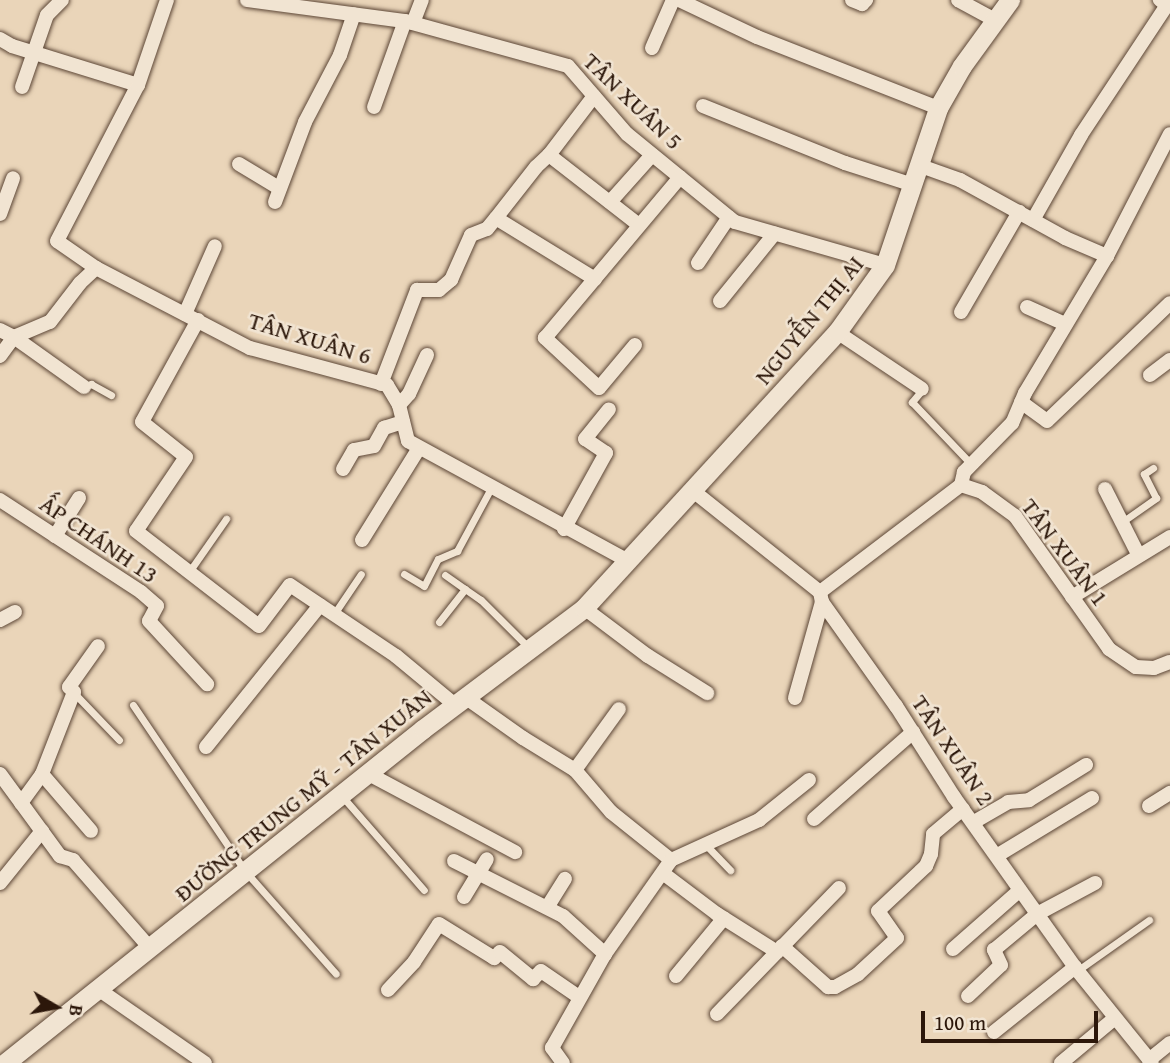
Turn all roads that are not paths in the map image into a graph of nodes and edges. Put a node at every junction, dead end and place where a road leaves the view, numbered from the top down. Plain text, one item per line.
1 (62, 0) edge
2 (167, 0) edge
3 (247, 0) edge
4 (422, 0) edge
5 (673, 0) edge
6 (679, 0) edge
7 (852, 0) edge
8 (866, 0) edge
9 (958, 0) edge
10 (1010, 0) edge
11 (1160, 0) edge
12 (284, 2) edge
13 (322, 5) edge
14 (354, 14) junction
15 (995, 20) junction
16 (409, 22) junction
17 (0, 39) edge
18 (652, 48) dead end
19 (34, 50) junction
20 (138, 85) junction
21 (22, 87) dead end
22 (594, 96) junction
23 (703, 106) dead end
24 (374, 107) dead end
25 (938, 107) junction
26 (1170, 134) edge
27 (550, 155) junction
28 (652, 155) junction
29 (239, 164) dead end
30 (918, 164) junction
31 (680, 177) junction
32 (7, 184) edge
33 (910, 184) junction
34 (610, 202) junction
35 (1019, 212) junction
36 (0, 214) edge
37 (729, 217) junction
38 (496, 218) junction
39 (1033, 220) junction
40 (639, 225) junction
41 (775, 233) junction
42 (215, 246) dead end
43 (1107, 256) junction
44 (698, 262) dead end
45 (885, 265) junction
46 (96, 268) junction
47 (594, 279) junction
48 (720, 302) dead end
49 (1170, 303) edge
50 (1027, 307) dead end
51 (961, 312) dead end
52 (191, 317) junction
53 (1065, 324) junction
54 (0, 330) edge
55 (837, 332) junction
56 (14, 337) junction
57 (635, 345) dead end
58 (427, 355) dead end
59 (0, 356) edge
60 (1170, 360) edge
61 (1150, 375) dead end
62 (381, 384) junction
63 (85, 387) joint
64 (922, 389) joint
65 (111, 395) dead end
66 (1021, 402) junction
67 (399, 405) junction
68 (609, 409) dead end
69 (403, 422) junction
70 (419, 448) junction
71 (971, 464) junction
72 (1153, 468) dead end
73 (343, 469) dead end
74 (961, 485) junction
75 (491, 488) junction
76 (692, 489) junction
77 (1105, 489) dead end
78 (79, 498) dead end
79 (0, 500) edge
80 (226, 519) dead end
81 (1122, 522) junction
82 (564, 529) junction
83 (55, 536) junction
84 (1170, 537) edge
85 (362, 540) dead end
86 (1138, 554) junction
87 (626, 560) junction
88 (189, 572) junction
89 (361, 573) dead end
90 (404, 574) dead end
91 (444, 575) dead end
92 (465, 589) junction
93 (821, 597) junction
94 (1072, 597) junction
95 (320, 605) junction
96 (584, 608) junction
97 (15, 612) dead end
98 (333, 614) junction
99 (0, 620) edge
100 (439, 621) dead end
101 (98, 646) dead end
102 (530, 649) junction
103 (1170, 662) edge
104 (207, 684) dead end
105 (74, 692) junction
106 (707, 693) dead end
107 (795, 698) dead end
108 (460, 701) junction
109 (133, 705) dead end
110 (619, 709) dead end
111 (913, 732) junction
112 (119, 740) dead end
113 (206, 747) dead end
114 (1086, 765) dead end
115 (575, 770) junction
116 (367, 773) junction
117 (0, 774) edge
118 (42, 774) junction
119 (809, 780) dead end
120 (1170, 793) edge
121 (341, 794) junction
122 (1092, 798) dead end
123 (21, 803) junction
124 (1149, 806) dead end
125 (963, 808) junction
126 (814, 819) dead end
127 (974, 822) junction
128 (41, 831) junction
129 (91, 831) dead end
130 (706, 845) junction
131 (514, 852) dead end
132 (998, 855) junction
133 (486, 859) dead end
134 (671, 860) junction
135 (454, 861) dead end
136 (730, 870) dead end
137 (245, 871) junction
138 (664, 874) junction
139 (478, 875) junction
140 (565, 879) dead end
141 (0, 883) edge
142 (1095, 883) dead end
143 (839, 888) dead end
144 (424, 890) dead end
145 (1020, 891) junction
146 (464, 897) dead end
147 (548, 906) junction
148 (1037, 914) junction
149 (724, 918) junction
150 (1149, 920) dead end
151 (151, 949) junction
152 (780, 949) junction
153 (953, 949) dead end
154 (605, 954) junction
155 (1076, 969) junction
156 (337, 974) dead end
157 (676, 976) dead end
158 (97, 989) junction
159 (387, 990) dead end
160 (968, 996) dead end
161 (579, 997) junction
162 (717, 1014) dead end
163 (1115, 1018) junction
164 (994, 1032) dead end
165 (1170, 1043) edge
166 (196, 1060) edge
167 (1151, 1061) edge
168 (5, 1063) edge
169 (563, 1063) edge
170 (1061, 1063) edge

1 - 19 street
2 - 20 street, TÂN XUÂN 6
3 - 12 street, TÂN XUÂN 5
4 - 16 street
5 - 18 street
6 - 25 street
7 - 8 street
9 - 15 street
10 - 15 street, NGUYỄN THỊ AI
11 - 39 street
12 - 13 street, TÂN XUÂN 5
13 - 14 street, TÂN XUÂN 5
14 - 16 street, TÂN XUÂN 5
14 - 29 street
15 - 25 street, NGUYỄN THỊ AI
16 - 22 street, TÂN XUÂN 5
16 - 24 street
17 - 19 street
19 - 20 street
19 - 21 street
20 - 46 street, TÂN XUÂN 6
22 - 27 street
22 - 28 street, TÂN XUÂN 5
23 - 33 street
25 - 30 street, NGUYỄN THỊ AI
26 - 43 street
27 - 34 street
27 - 38 street
28 - 31 street, TÂN XUÂN 5
28 - 34 street
30 - 33 street, NGUYỄN THỊ AI
30 - 35 street
31 - 37 street, TÂN XUÂN 5
31 - 40 street
32 - 36 street
33 - 45 street, NGUYỄN THỊ AI
34 - 40 street
35 - 39 street
35 - 51 street
37 - 41 street, TÂN XUÂN 5
37 - 44 street
38 - 47 street
38 - 62 street
39 - 43 street
40 - 47 street
41 - 45 street, TÂN XUÂN 5
41 - 48 street
42 - 52 street
43 - 53 street
45 - 55 street, NGUYỄN THỊ AI
46 - 52 street, TÂN XUÂN 6
46 - 56 street
47 - 57 street
49 - 66 street
50 - 53 street
52 - 62 street, TÂN XUÂN 6
52 - 88 street
53 - 66 street
54 - 56 street
55 - 64 street
55 - 76 street, NGUYỄN THỊ AI
56 - 59 street
56 - 63 street
58 - 67 street
60 - 61 street
62 - 67 street, TÂN XUÂN 6
63 - 65 lane
64 - 71 lane
66 - 71 street
67 - 69 street, TÂN XUÂN 6
68 - 82 street
69 - 70 street, TÂN XUÂN 6
69 - 73 street
70 - 75 street, TÂN XUÂN 6
70 - 85 street
71 - 74 street
72 - 81 lane
74 - 93 street
74 - 94 street, TÂN XUÂN 1
75 - 82 street, TÂN XUÂN 6
75 - 90 lane
76 - 87 street, NGUYỄN THỊ AI
76 - 93 street, TÂN XUÂN 2
77 - 81 street
78 - 83 street
79 - 83 street, ẤP CHÁNH 13
80 - 88 lane
81 - 86 street
82 - 87 street, TÂN XUÂN 6
83 - 104 street, ẤP CHÁNH 13
84 - 86 street
86 - 94 street
87 - 96 street, ĐƯỜNG TRUNG MỸ - TÂN XUÂN
88 - 95 street
89 - 98 lane
91 - 92 lane
92 - 100 lane
92 - 102 lane
93 - 107 street
93 - 111 street, TÂN XUÂN 2
94 - 103 street, TÂN XUÂN 1
95 - 98 street
95 - 113 street
96 - 102 street, ĐƯỜNG TRUNG MỸ - TÂN XUÂN
96 - 106 street
97 - 99 street
98 - 108 street
101 - 105 street
102 - 108 street, ĐƯỜNG TRUNG MỸ - TÂN XUÂN
105 - 112 lane
105 - 118 street
108 - 115 street
108 - 116 street, ĐƯỜNG TRUNG MỸ - TÂN XUÂN
109 - 137 lane
110 - 115 street
111 - 125 street, TÂN XUÂN 2
111 - 126 street
114 - 127 street
115 - 134 street
116 - 121 street, ĐƯỜNG TRUNG MỸ - TÂN XUÂN
116 - 131 street
117 - 123 street
118 - 123 street
118 - 129 street
119 - 130 street
120 - 124 street
121 - 137 street, ĐƯỜNG TRUNG MỸ - TÂN XUÂN
121 - 144 lane
122 - 132 street
123 - 128 street
125 - 127 street, TÂN XUÂN 2
125 - 152 street
127 - 132 street, TÂN XUÂN 2
128 - 141 street
128 - 151 street
130 - 134 street
130 - 136 lane
132 - 145 street, TÂN XUÂN 2
133 - 139 street
134 - 138 street
135 - 139 street
137 - 151 street, ĐƯỜNG TRUNG MỸ - TÂN XUÂN
137 - 156 lane
138 - 149 street
138 - 154 street
139 - 146 street
139 - 147 street
140 - 147 street
142 - 148 street
143 - 152 street
145 - 148 street, TÂN XUÂN 2
145 - 153 street
147 - 154 street
148 - 155 street, TÂN XUÂN 2
148 - 160 street
149 - 152 street
149 - 157 street
150 - 155 lane
151 - 158 street, ĐƯỜNG TRUNG MỸ - TÂN XUÂN
152 - 162 street
154 - 161 street
155 - 163 street, TÂN XUÂN 2
155 - 164 street
158 - 166 street
158 - 168 street, ĐƯỜNG TRUNG MỸ - TÂN XUÂN
159 - 161 street
161 - 169 street
163 - 167 street, TÂN XUÂN 2
163 - 170 street
165 - 167 street

